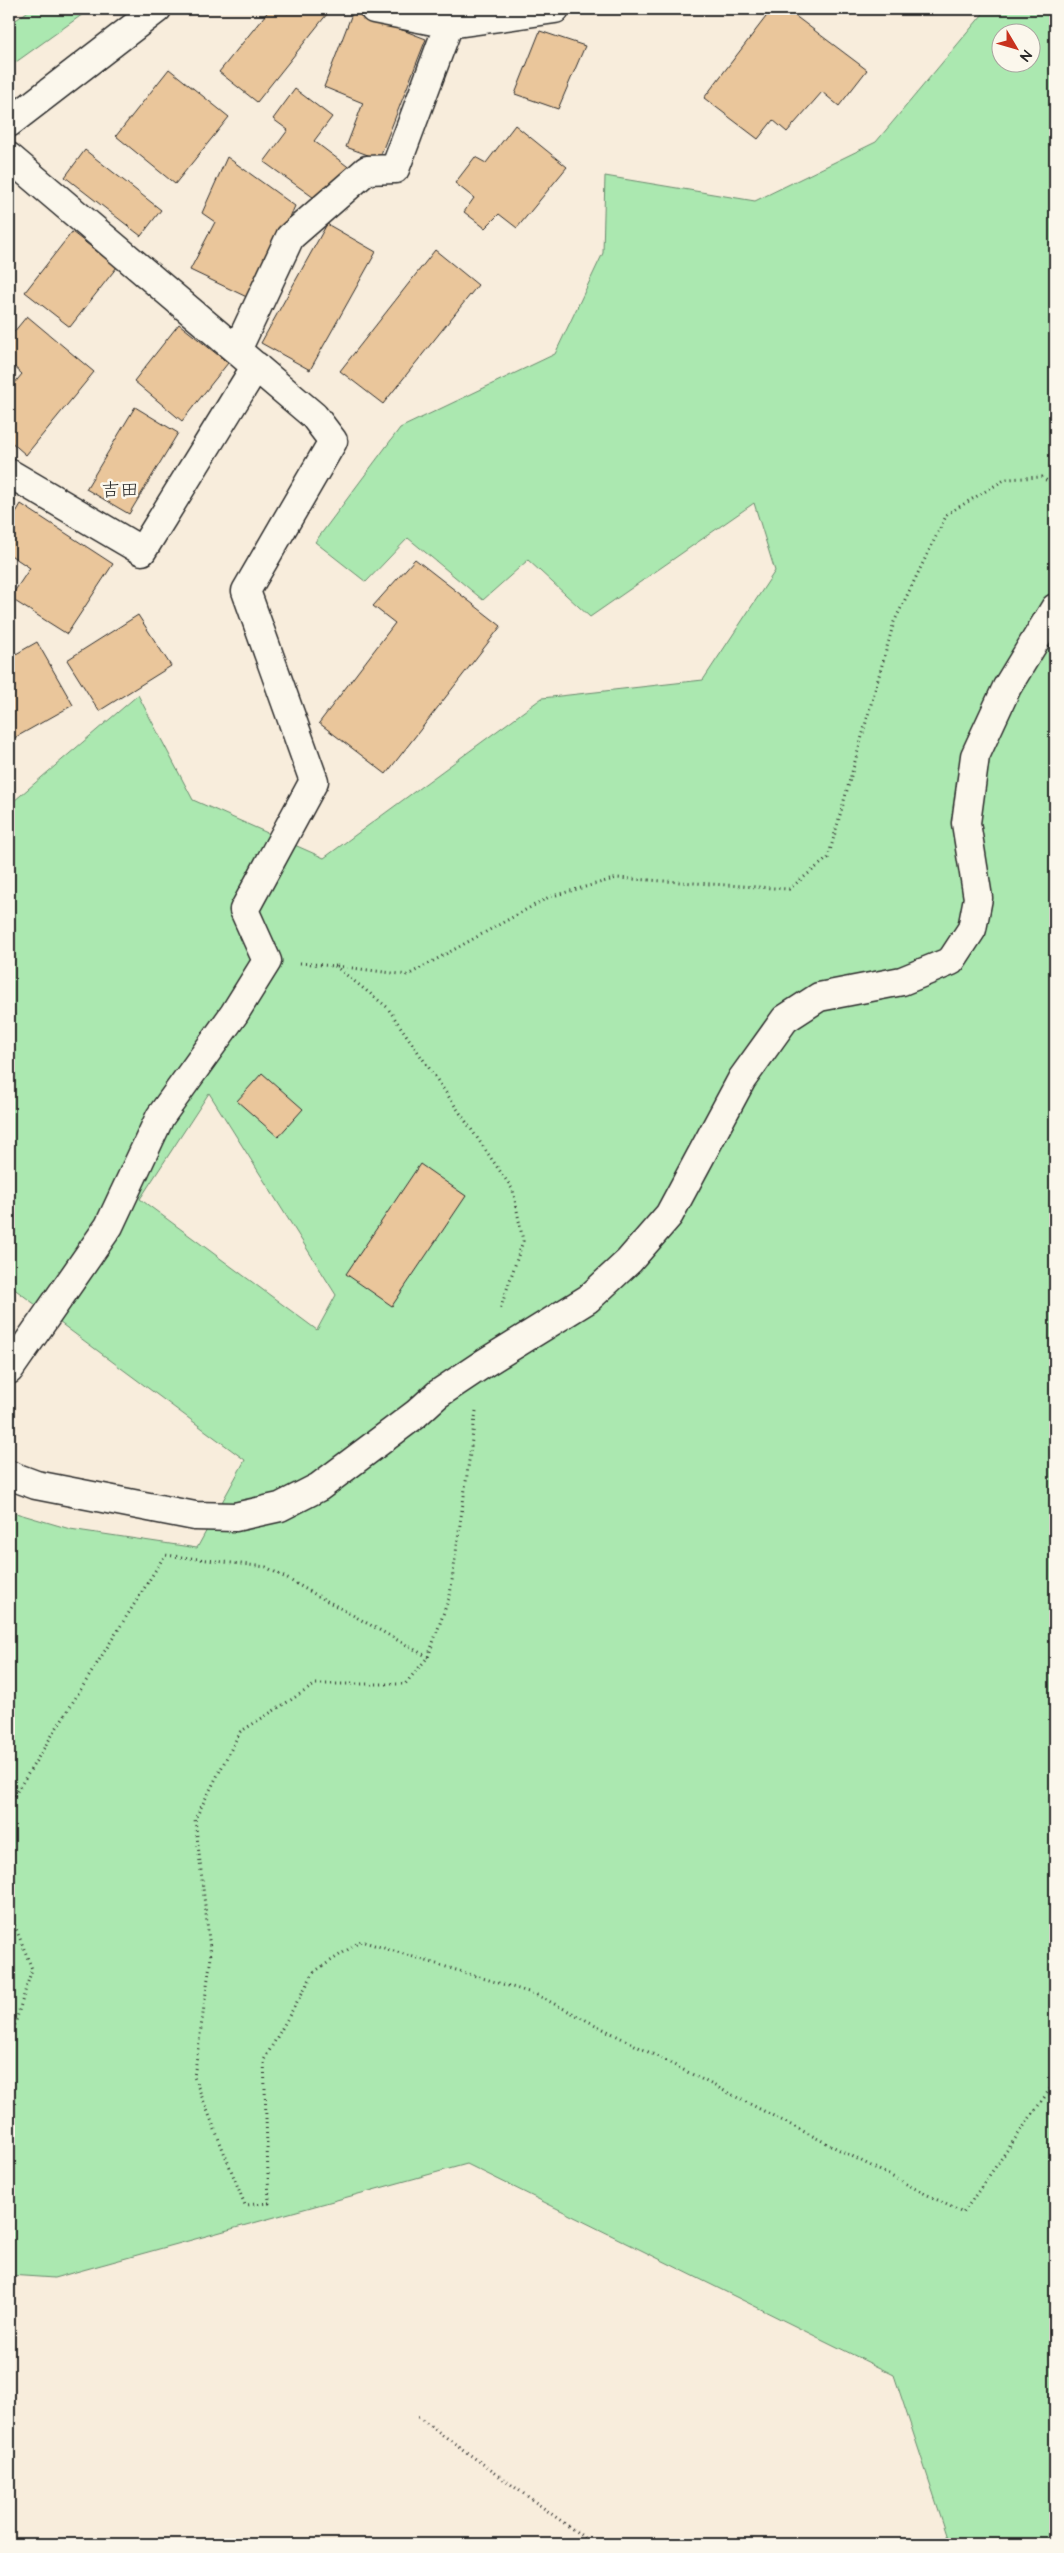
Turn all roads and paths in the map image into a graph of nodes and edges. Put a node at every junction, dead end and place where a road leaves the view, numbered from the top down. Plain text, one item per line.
1 (157, 9) edge
2 (374, 9) edge
3 (555, 9) edge
4 (449, 24) junction
5 (9, 123) edge
6 (9, 157) edge
7 (247, 358) junction
8 (9, 473) edge
9 (1055, 487) edge
10 (1055, 608) edge
11 (267, 960) junction
12 (335, 966) junction
13 (483, 1364) junction
14 (9, 1370) edge
15 (9, 1475) edge
16 (428, 1658) junction
17 (9, 1804) edge
18 (9, 1912) edge
19 (9, 2043) edge
20 (1055, 2082) edge
21 (418, 2417) dead end
22 (592, 2544) edge

1 - 5 street
2 - 4 street
3 - 4 street
4 - 7 street
6 - 7 street
7 - 8 street
7 - 11 street
9 - 12 path
10 - 13 street
11 - 12 path
11 - 14 street
12 - 13 path
13 - 15 street
13 - 16 path
16 - 17 path
16 - 20 path
18 - 19 path
21 - 22 path

